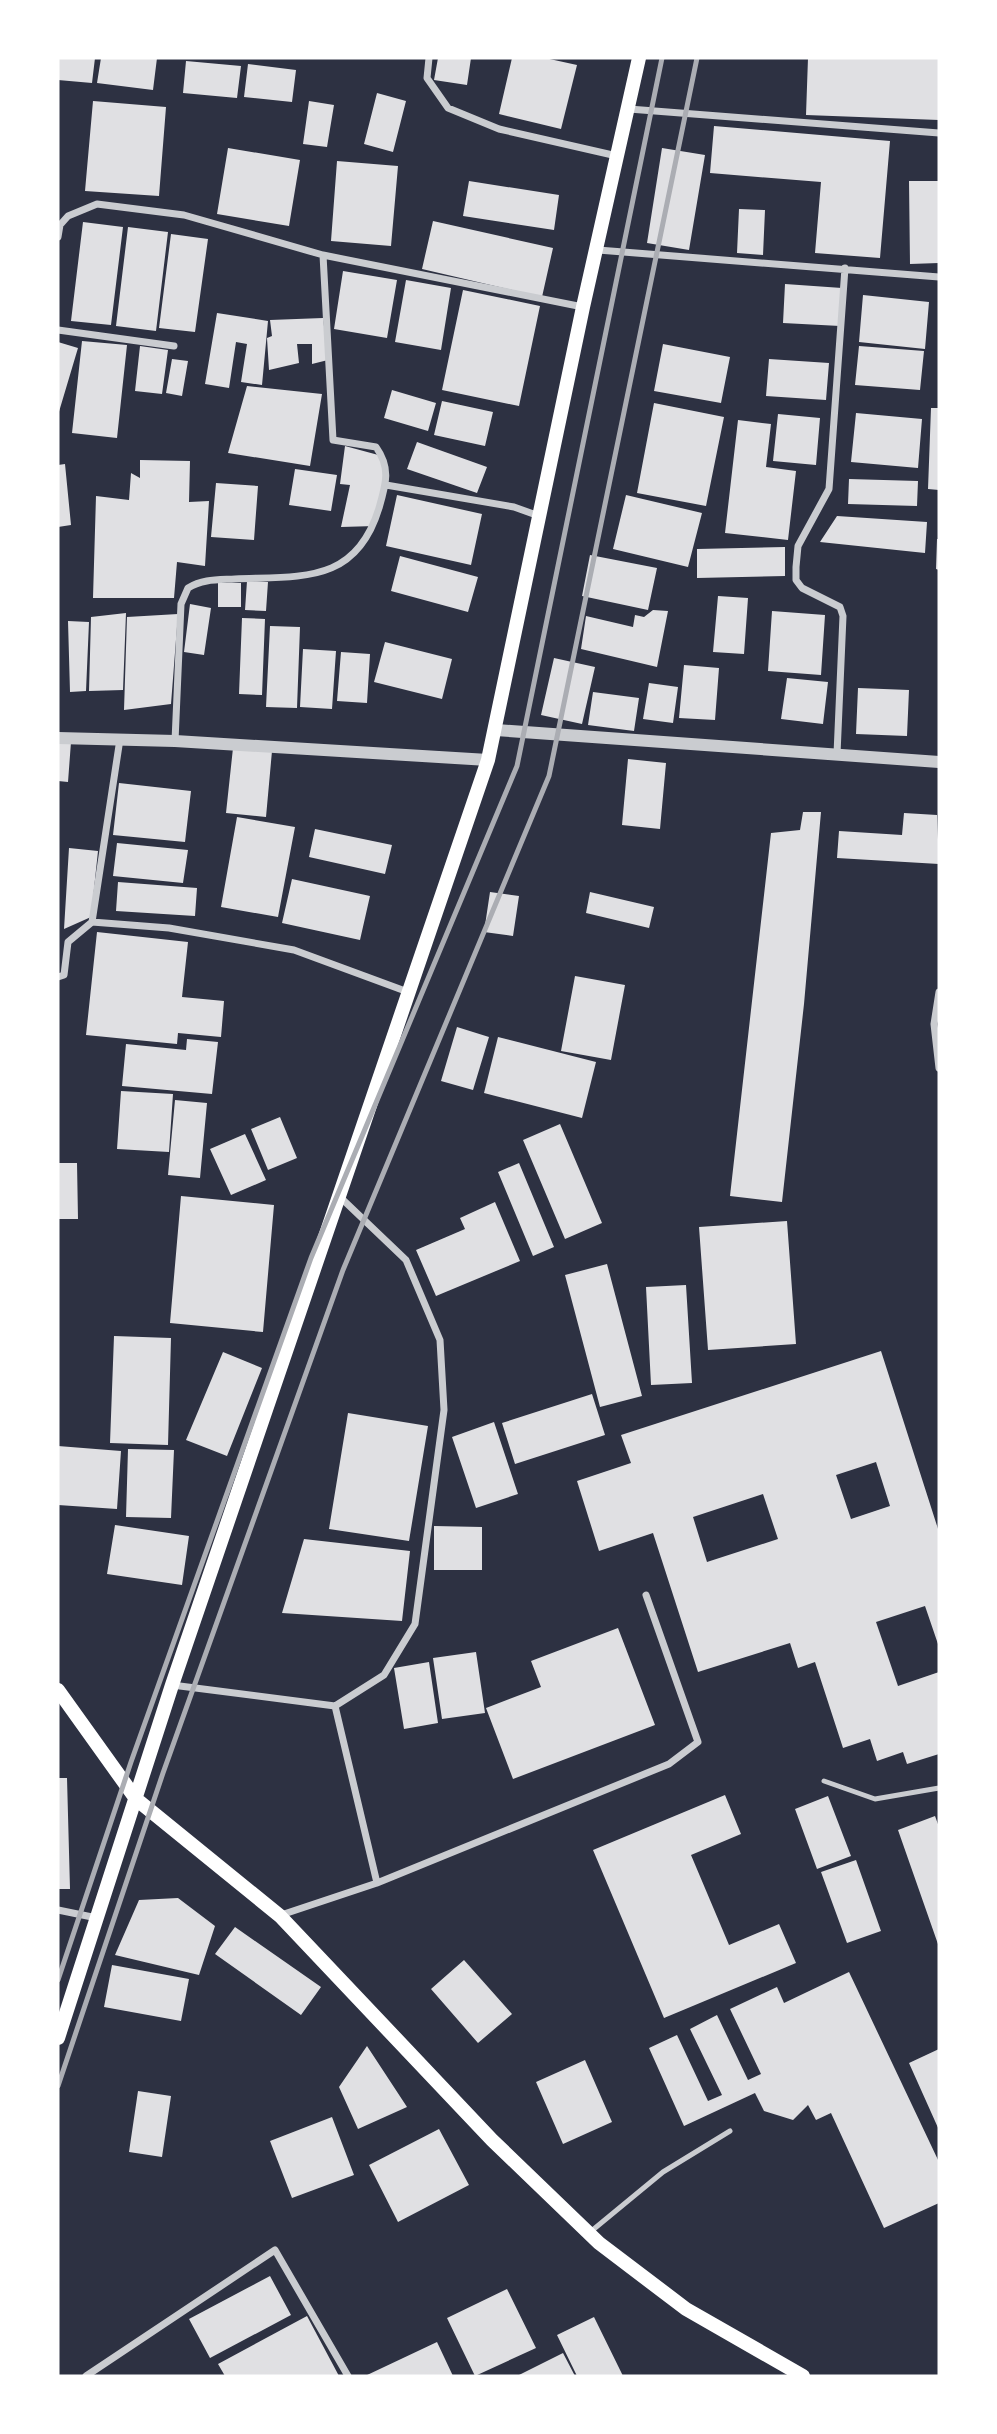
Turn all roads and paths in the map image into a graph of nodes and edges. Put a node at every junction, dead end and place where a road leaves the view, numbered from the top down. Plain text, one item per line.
1 (429, 58) edge
2 (639, 58) edge
3 (629, 109) junction
4 (939, 133) edge
5 (617, 156) junction
6 (58, 237) edge
7 (598, 250) junction
8 (323, 256) junction
9 (845, 268) junction
10 (939, 276) edge
11 (583, 307) junction
12 (58, 330) edge
13 (174, 346) dead end
14 (386, 485) junction
15 (541, 517) junction
16 (496, 730) junction
17 (58, 738) edge
18 (120, 739) junction
19 (174, 741) junction
20 (837, 754) junction
21 (488, 760) junction
22 (939, 762) edge
23 (92, 922) junction
24 (58, 977) edge
25 (409, 992) junction
26 (939, 992) edge
27 (939, 1068) edge
28 (339, 1197) junction
29 (646, 1595) dead end
30 (172, 1685) junction
31 (58, 1690) edge
32 (335, 1706) junction
33 (824, 1781) dead end
34 (939, 1788) edge
35 (136, 1799) junction
36 (377, 1883) junction
37 (58, 1910) edge
38 (280, 1916) junction
39 (97, 1919) junction
40 (58, 2038) edge
41 (730, 2131) dead end
42 (590, 2233) junction
43 (86, 2376) edge
44 (348, 2376) edge
45 (803, 2376) edge

1 - 5 street
2 - 3 main road
3 - 4 street
3 - 5 main road
5 - 7 main road
6 - 8 street
7 - 9 street
7 - 11 main road
8 - 11 street
8 - 14 street
9 - 10 street
9 - 20 street
11 - 15 main road
12 - 13 street
14 - 15 street
14 - 19 street
15 - 16 main road
16 - 20 street
16 - 21 main road
17 - 18 street
18 - 19 street
18 - 23 street
19 - 21 street
20 - 22 street
21 - 25 main road
23 - 24 street
23 - 25 street
25 - 28 main road
26 - 27 street
28 - 30 main road
28 - 32 street
29 - 36 street
30 - 32 street
30 - 35 main road
31 - 35 main road
32 - 36 street
33 - 34 lane
35 - 38 main road
35 - 39 main road
36 - 38 street
37 - 39 street
38 - 42 main road
39 - 40 main road
41 - 42 lane
42 - 45 main road
43 - 44 street

